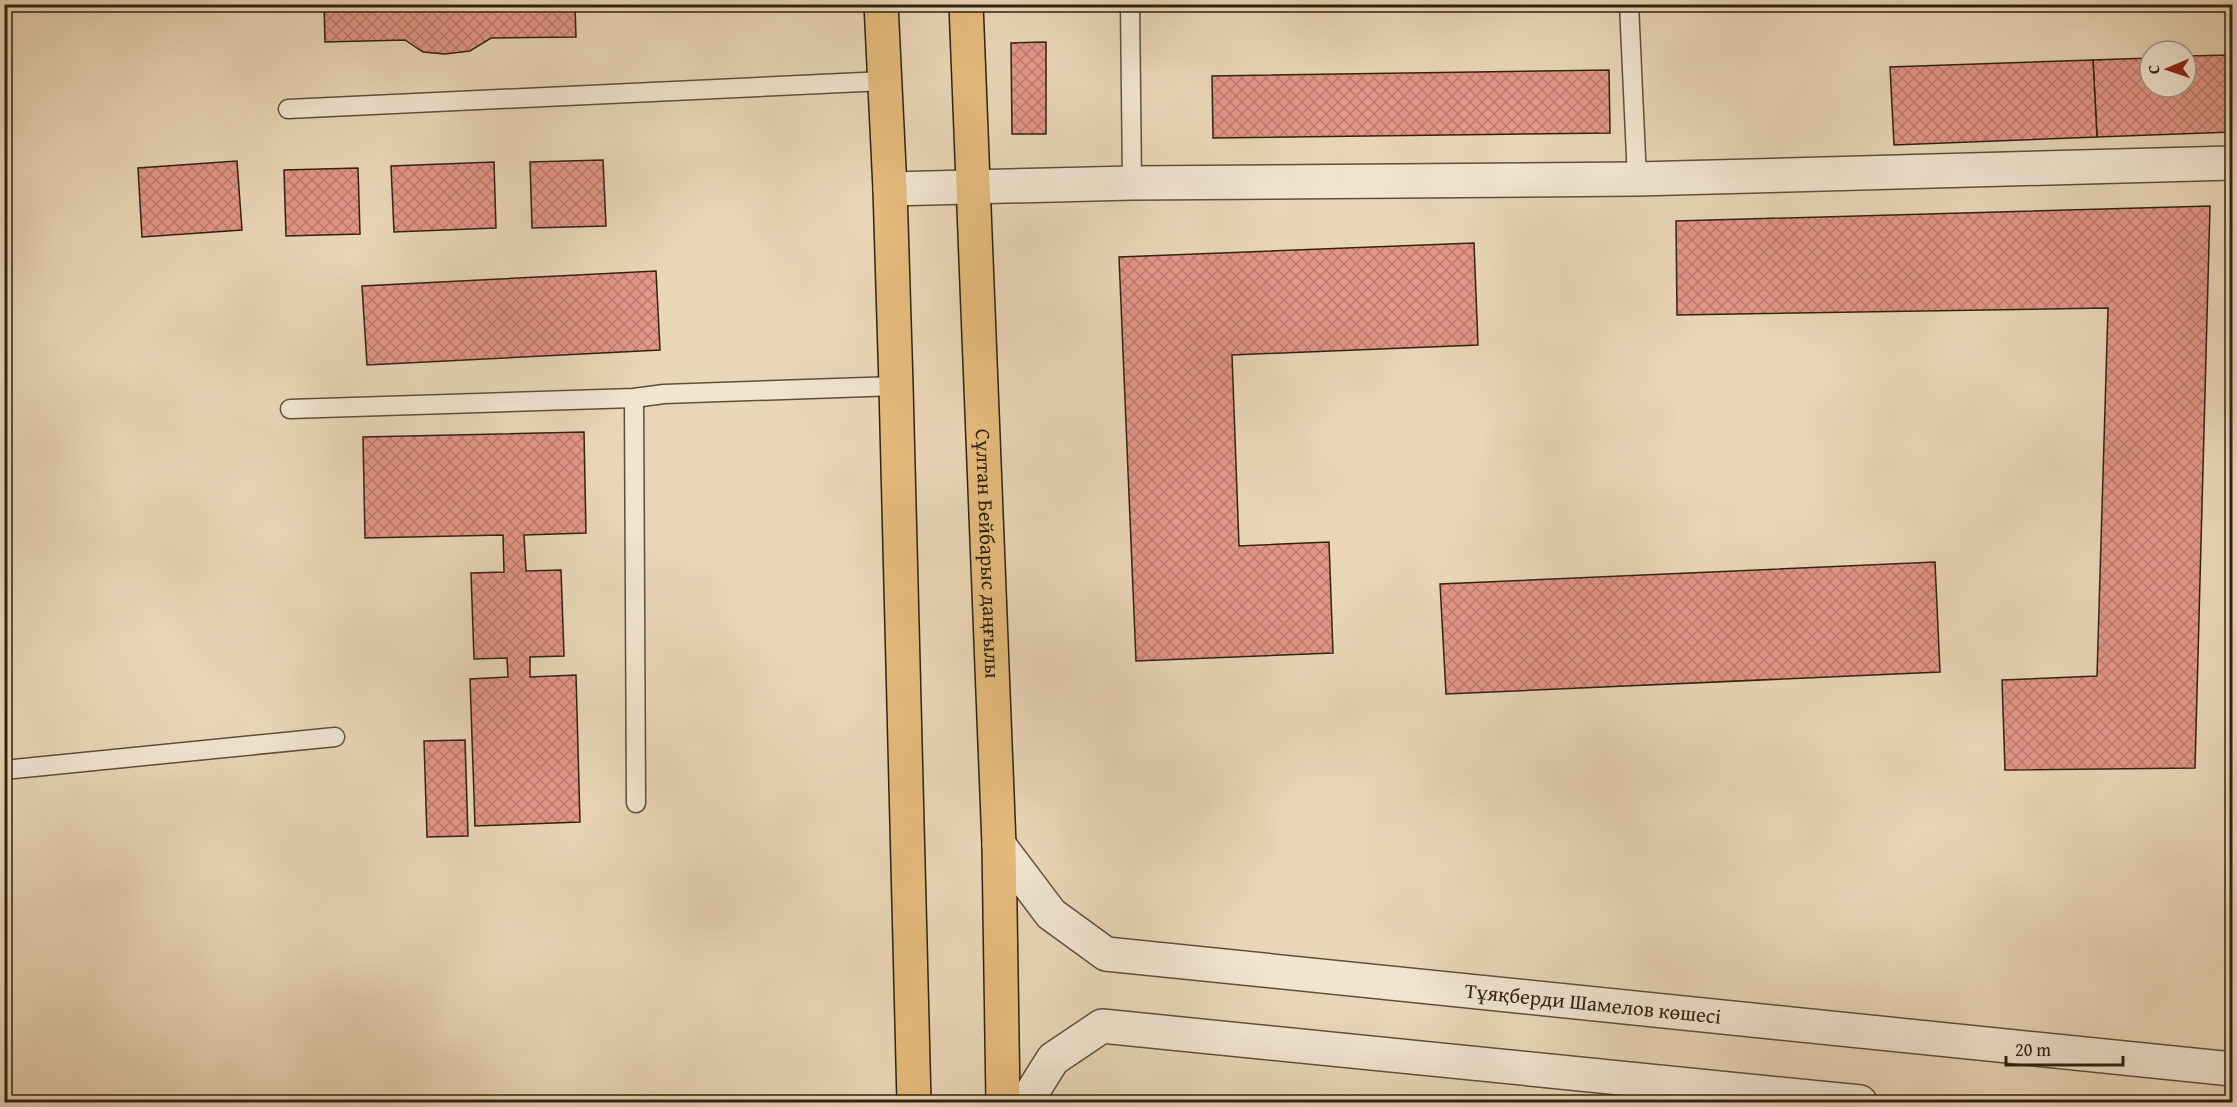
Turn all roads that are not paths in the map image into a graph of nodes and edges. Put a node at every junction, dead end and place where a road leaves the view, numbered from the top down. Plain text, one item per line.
1 (881, 4) edge
2 (966, 4) edge
3 (1130, 4) edge
4 (1629, 4) edge
5 (884, 81) junction
6 (288, 109) dead end
7 (2232, 163) edge
8 (1637, 179) junction
9 (1132, 183) junction
10 (972, 186) junction
11 (890, 189) junction
12 (896, 386) junction
13 (634, 398) junction
14 (290, 409) dead end
15 (335, 737) dead end
16 (4, 770) edge
17 (636, 803) dead end
18 (999, 844) junction
19 (2232, 1069) edge
20 (914, 1102) edge
21 (1002, 1102) edge
22 (1026, 1102) edge
23 (1860, 1102) edge

1 - 5 main road
2 - 10 main road, Сұлтан Бейбарыс даңғылы
3 - 9 lane
4 - 8 lane
5 - 6 lane
5 - 11 main road
7 - 8 street
8 - 9 street
9 - 10 street
10 - 11 street
10 - 18 main road, Сұлтан Бейбарыс даңғылы
11 - 12 main road
12 - 13 lane
12 - 20 main road
13 - 14 lane
13 - 17 lane
15 - 16 lane
18 - 19 street, Тұяқберди Шамелов көшесі
18 - 21 main road, Сұлтан Бейбарыс даңғылы
22 - 23 street

